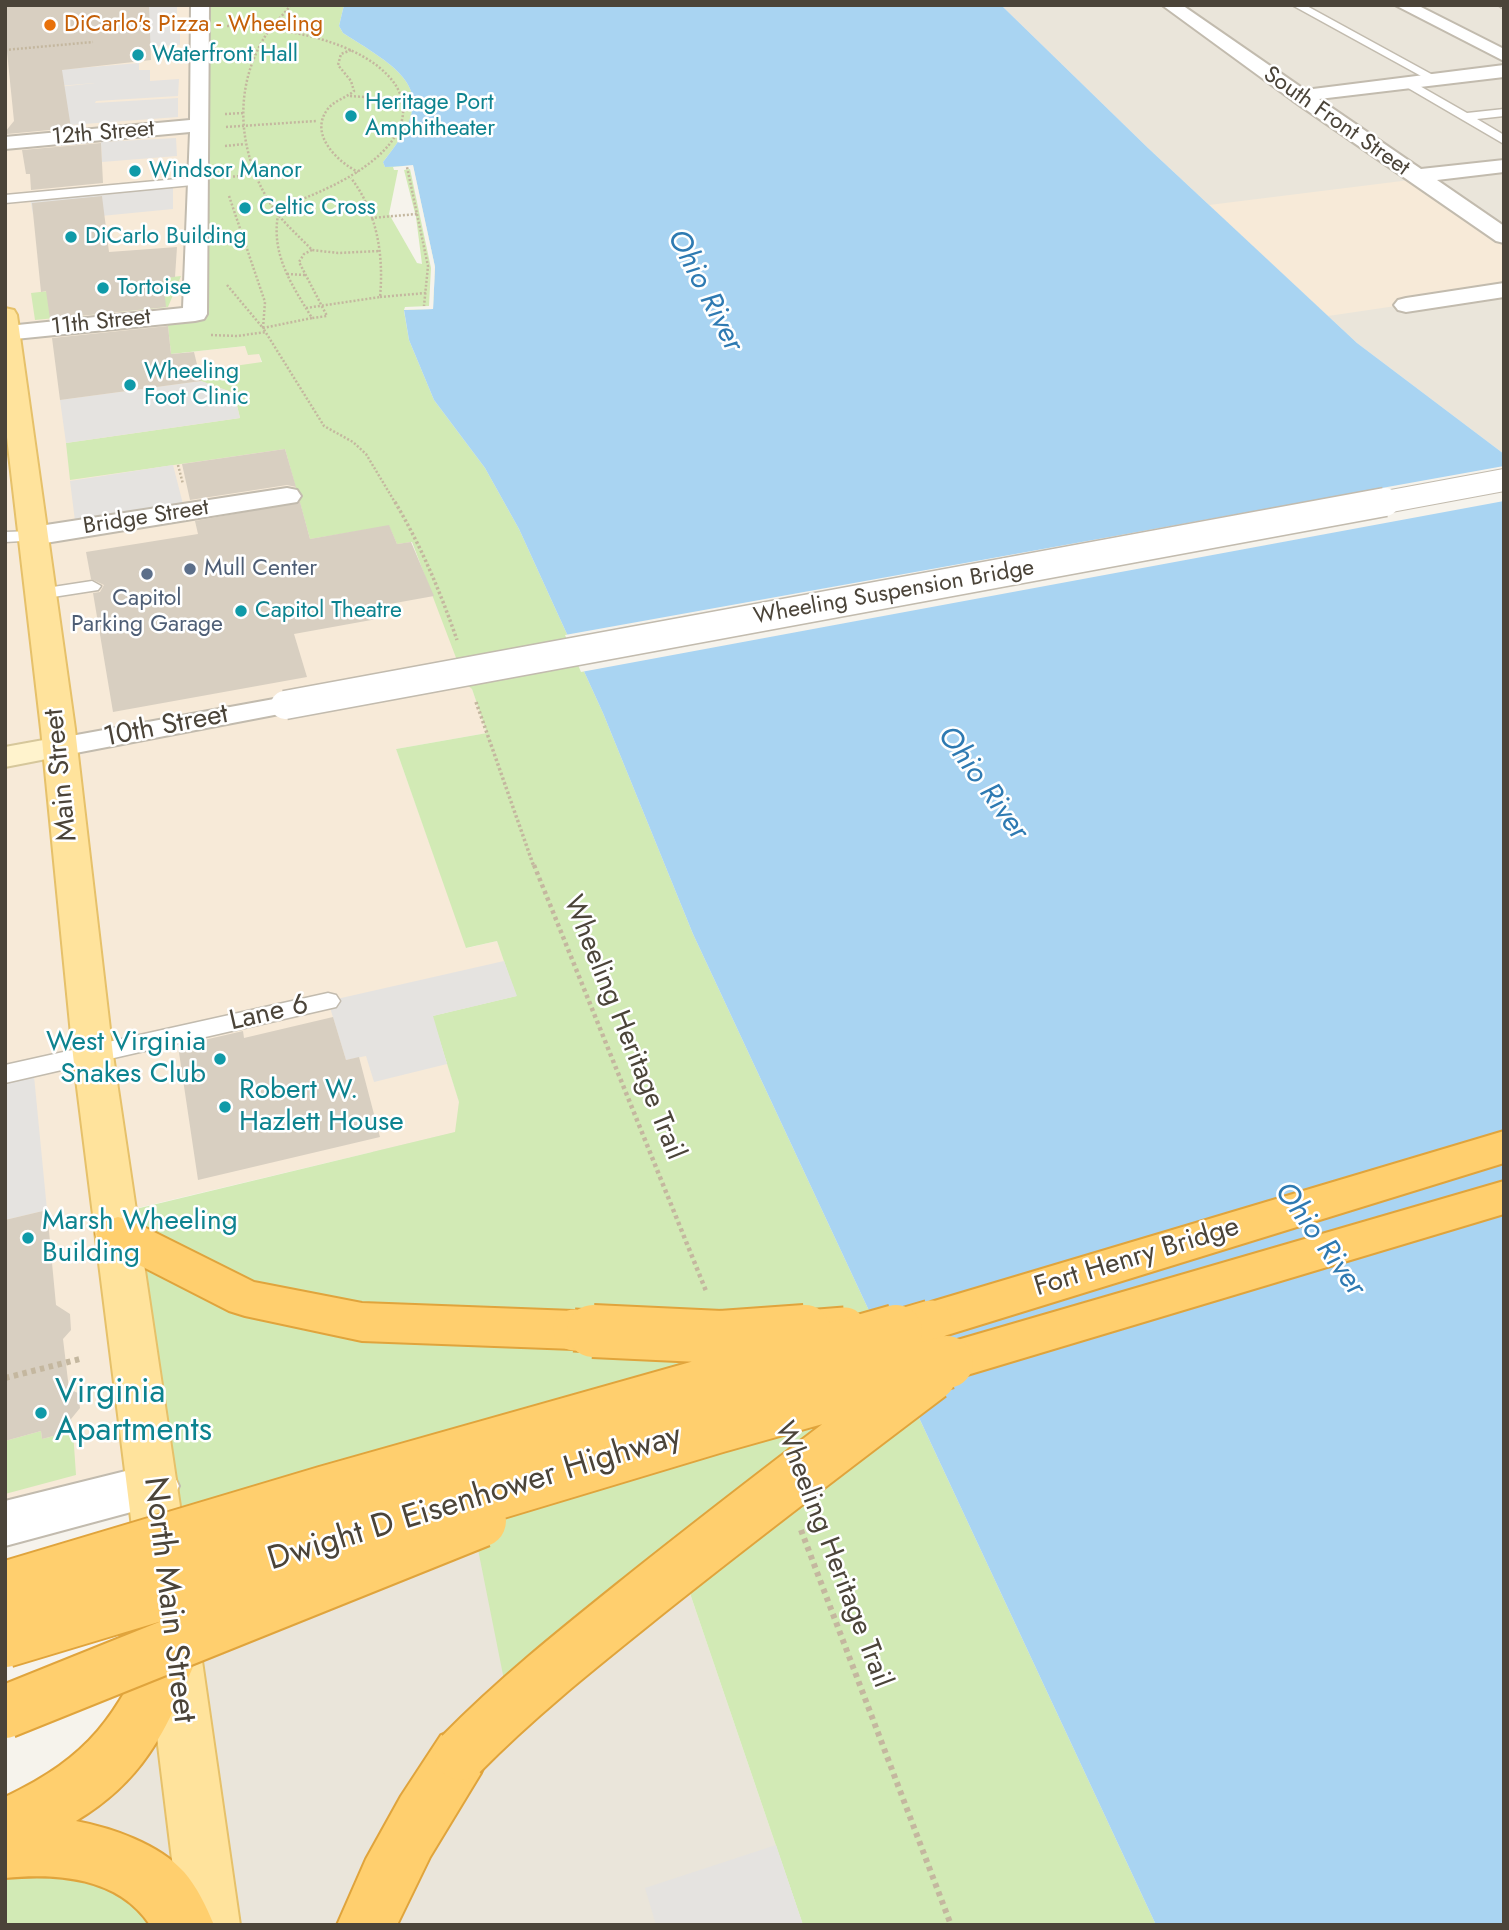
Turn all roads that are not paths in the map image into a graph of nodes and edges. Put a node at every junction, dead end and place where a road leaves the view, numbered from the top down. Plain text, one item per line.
1 (200, 5) edge
2 (1170, 5) edge
3 (1297, 5) edge
4 (1403, 5) edge
5 (1504, 56) edge
6 (1504, 71) edge
7 (1436, 79) junction
8 (1407, 83) junction
9 (1299, 96) junction
10 (1504, 112) edge
11 (1465, 117) junction
12 (200, 125) junction
13 (1504, 140) edge
14 (5, 143) edge
15 (1504, 166) edge
16 (1414, 176) junction
17 (199, 181) junction
18 (5, 199) edge
19 (1504, 236) edge
20 (1504, 290) edge
21 (1406, 305) dead end
22 (6, 324) edge
23 (9, 379) edge
24 (1504, 480) edge
25 (287, 496) dead end
26 (19, 537) edge
27 (92, 586) dead end
28 (40, 594) junction
29 (285, 705) joint
30 (60, 747) junction
31 (5, 757) edge
32 (328, 1001) dead end
33 (93, 1055) junction
34 (5, 1074) edge
35 (1504, 1147) edge
36 (1504, 1197) edge
37 (118, 1234) junction
38 (939, 1341) junction
39 (716, 1427) junction
40 (154, 1486) junction
41 (5, 1524) edge
42 (5, 1588) edge
43 (5, 1641) edge
44 (173, 1651) junction
45 (5, 1712) edge
46 (5, 1826) edge
47 (5, 1849) edge
48 (184, 1925) edge
49 (210, 1925) edge
50 (367, 1925) edge

1 - 12 street
2 - 9 street, South Front Street
3 - 7 lane
4 - 5 street
6 - 7 street
7 - 8 street
8 - 9 street
8 - 11 lane
9 - 16 street, South Front Street
10 - 11 lane
11 - 13 lane
12 - 14 street, 12th Street
12 - 17 street
15 - 16 street
16 - 19 street, South Front Street
17 - 18 lane
17 - 22 street, 11th Street
20 - 21 street
22 - 23 main road, Main Street
23 - 26 main road, Main Street
24 - 29 street, Wheeling Suspension Bridge, bridge
25 - 26 street, Bridge Street
26 - 28 main road, Main Street
27 - 28 lane
28 - 30 main road, Main Street
29 - 30 street, 10th Street
30 - 31 main road, 10th Street
30 - 33 main road, Main Street
32 - 33 lane, Lane 6
33 - 34 lane, Lane 6
33 - 37 main road, Main Street
35 - 38 highway, Fort Henry Bridge
36 - 38 highway, Fort Henry Bridge
37 - 38 highway, bridge
37 - 40 main road, North Main Street
38 - 39 highway, Dwight D Eisenhower Highway, bridge
38 - 42 highway, Dwight D Eisenhower Highway, bridge
38 - 50 highway, bridge
39 - 43 highway, Dwight D Eisenhower Highway, bridge
39 - 45 highway, bridge
40 - 41 street
40 - 44 main road, North Main Street
44 - 46 highway
44 - 49 main road, North Main Street
47 - 48 highway

